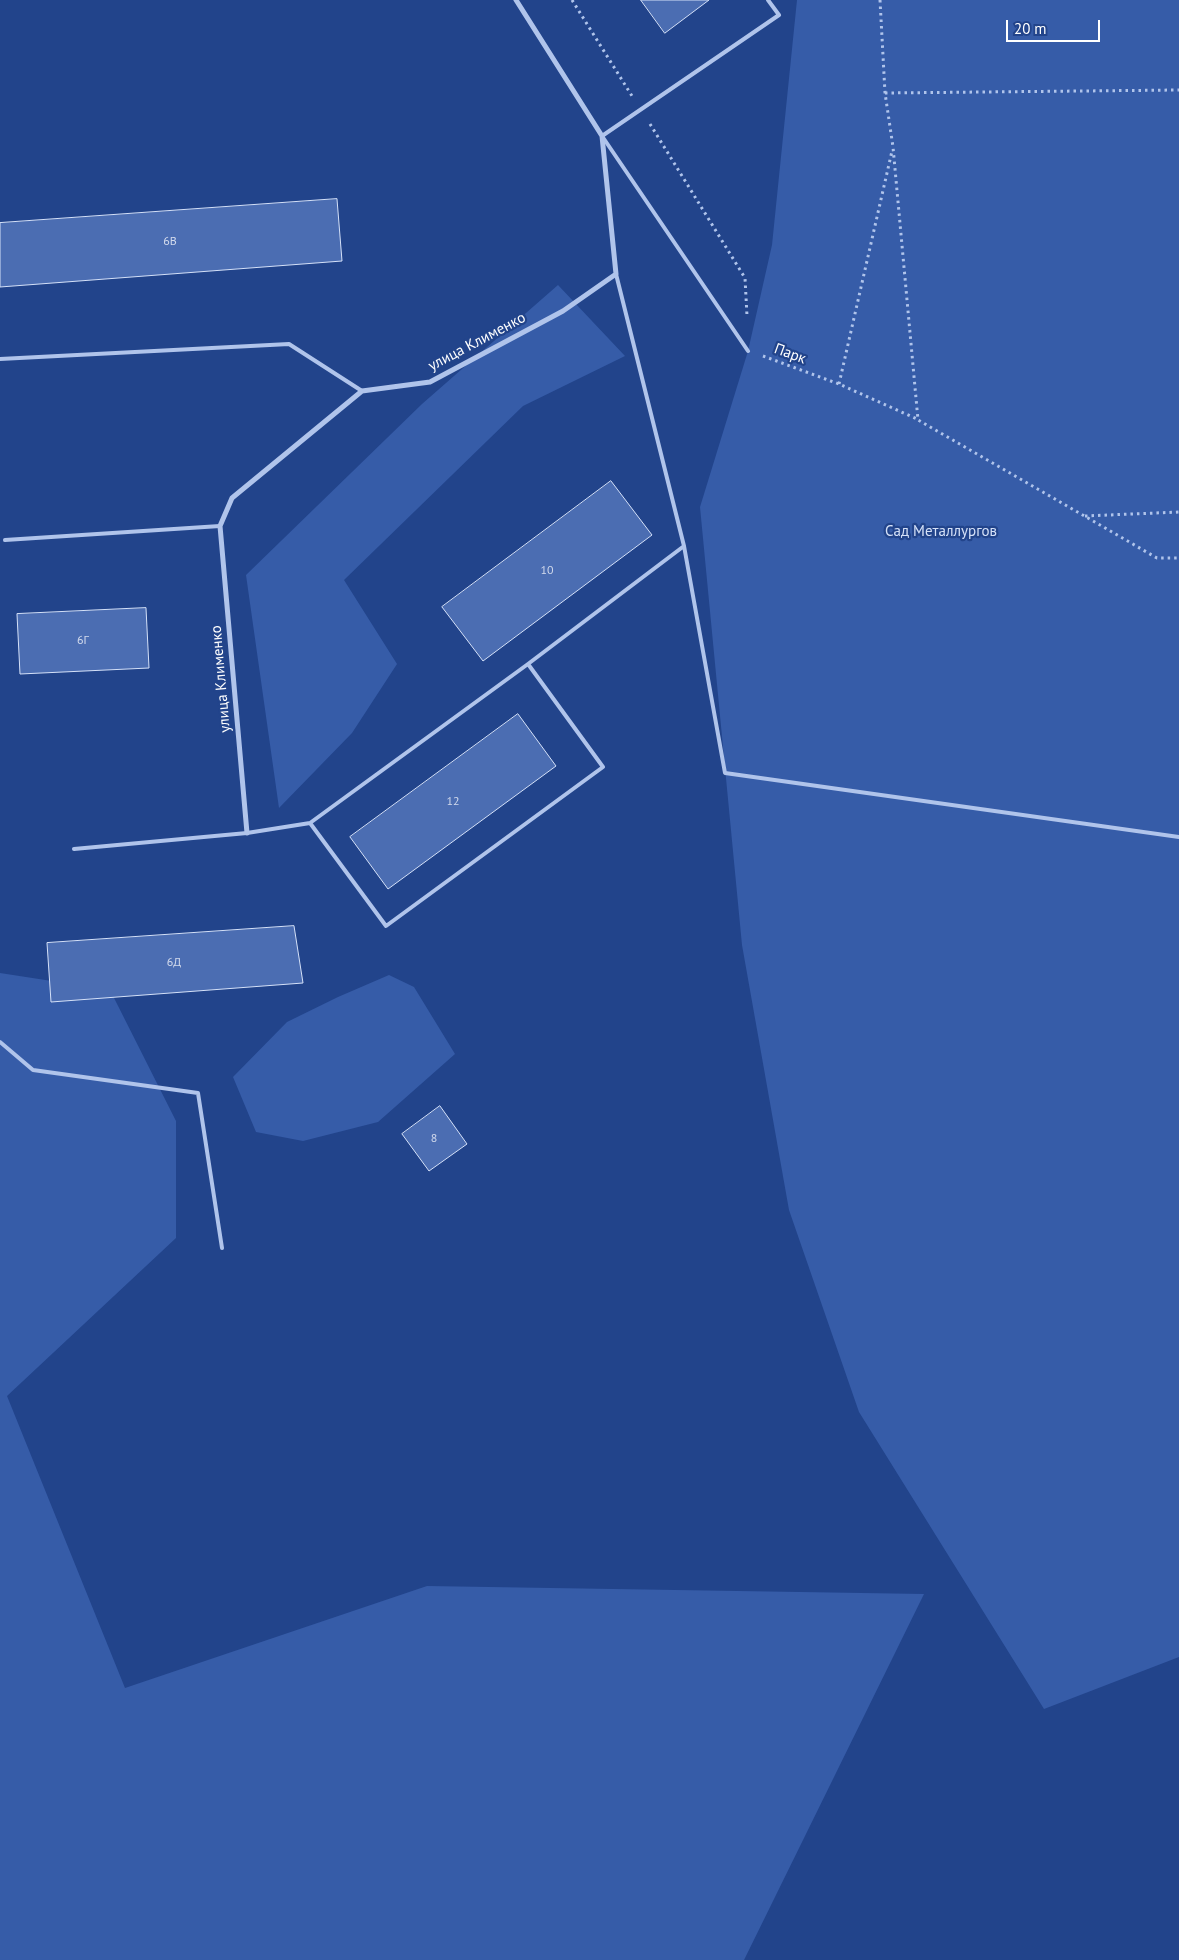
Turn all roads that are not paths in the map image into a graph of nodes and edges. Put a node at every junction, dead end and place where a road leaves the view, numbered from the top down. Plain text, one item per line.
1 (516, 0) edge
2 (768, 0) edge
3 (602, 136) junction
4 (616, 274) junction
5 (748, 351) road end
6 (0, 359) edge
7 (362, 391) junction
8 (220, 526) junction
9 (6, 540) dead end
10 (684, 546) junction
11 (528, 664) junction
12 (310, 823) junction
13 (247, 833) junction
14 (1179, 837) edge
15 (74, 849) dead end
16 (0, 1042) edge
17 (222, 1248) dead end

1 - 3 street
2 - 3 lane
3 - 4 street
3 - 5 lane
4 - 7 street, улица Клименко
4 - 10 lane
6 - 7 lane
7 - 8 street, улица Клименко
8 - 9 lane
8 - 13 street, улица Клименко
10 - 11 lane
10 - 14 lane
11 - 12 lane
11 - 12 lane
12 - 13 lane
13 - 15 lane
16 - 17 lane

